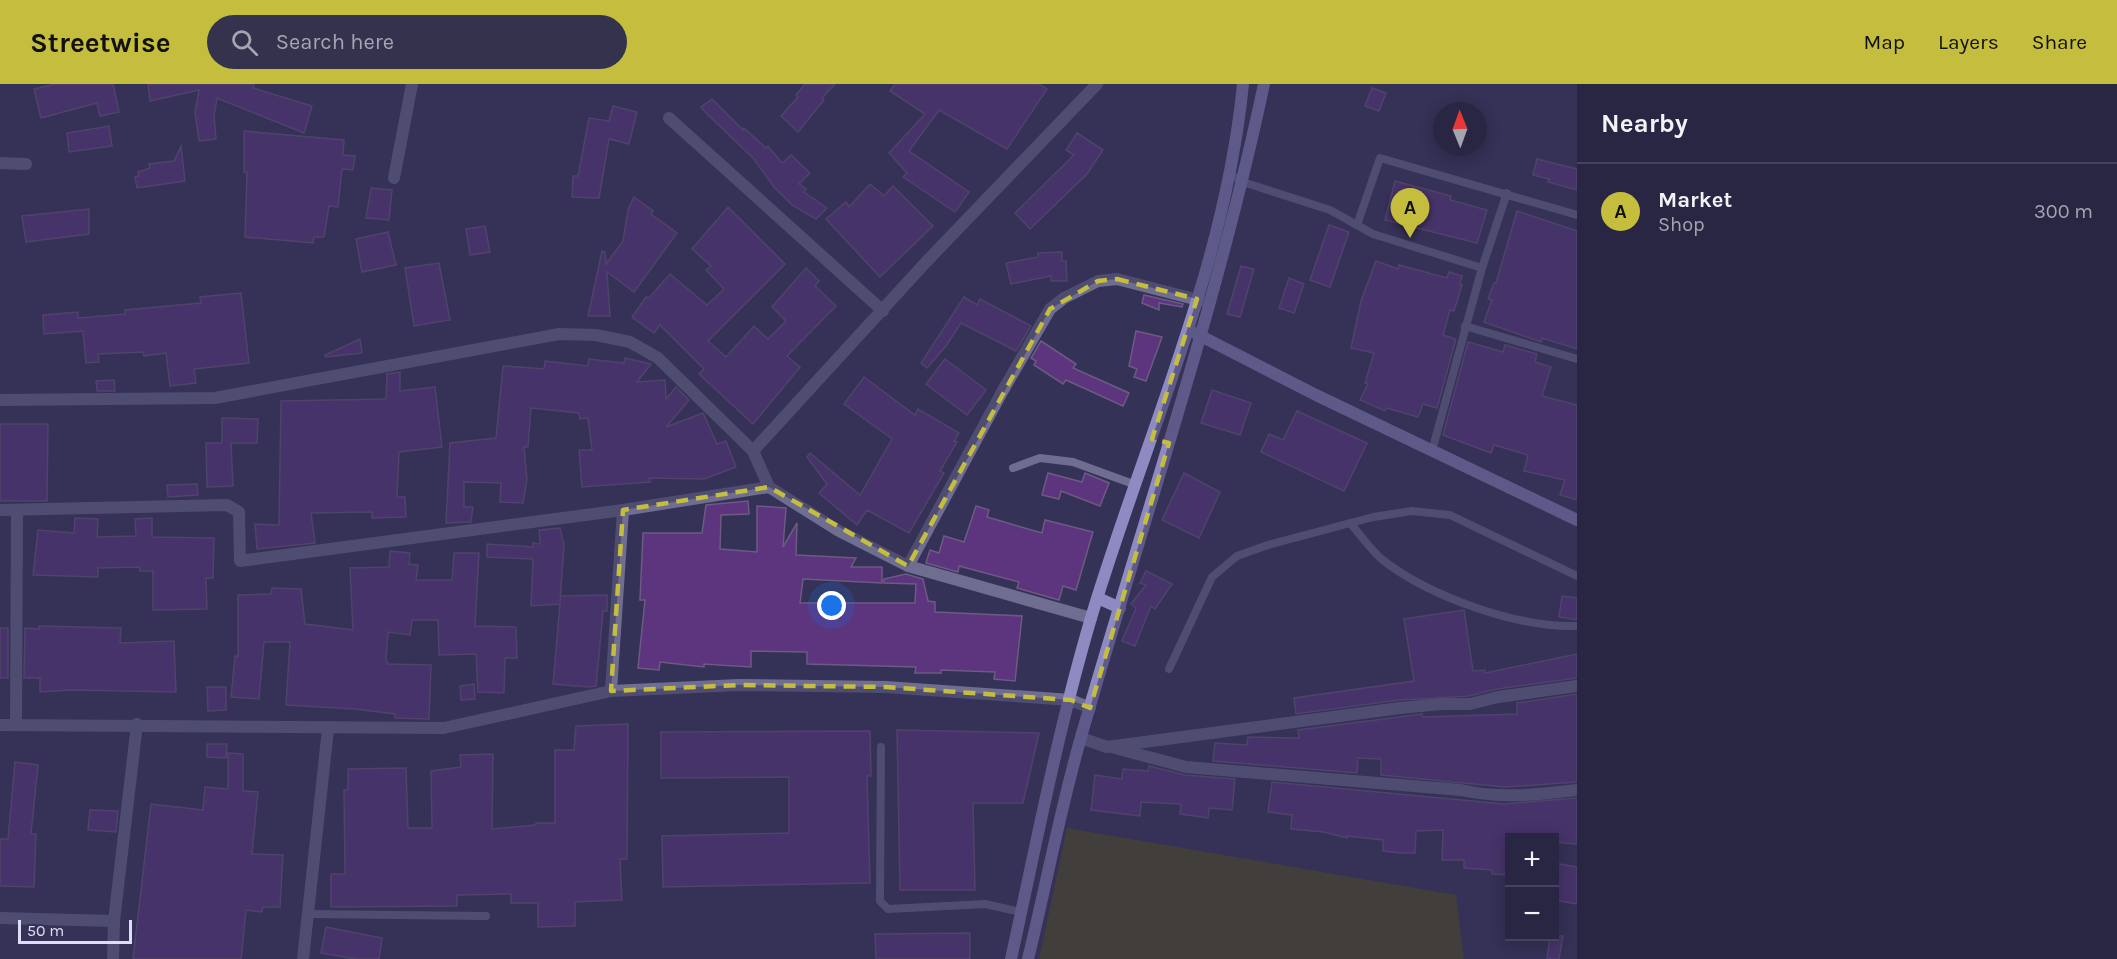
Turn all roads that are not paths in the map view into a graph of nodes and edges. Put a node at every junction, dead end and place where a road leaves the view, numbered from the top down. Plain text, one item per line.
1 (412, 84) edge
2 (1097, 84) edge
3 (1243, 84) edge
4 (1264, 84) edge
5 (669, 118) dead end
6 (0, 163) edge
7 (26, 164) dead end
8 (1230, 174) junction
9 (394, 178) dead end
10 (1243, 182) junction
11 (1507, 193) junction
12 (1577, 215) edge
13 (1357, 225) junction
14 (1482, 268) junction
15 (1197, 299) junction
16 (1210, 303) junction
17 (883, 311) junction
18 (1465, 326) junction
19 (1188, 331) junction
20 (1202, 335) junction
21 (1577, 359) edge
22 (0, 400) edge
23 (1152, 439) junction
24 (1169, 443) junction
25 (753, 451) junction
26 (1432, 451) junction
27 (1013, 468) dead end
28 (1136, 485) junction
29 (770, 487) junction
30 (0, 510) edge
31 (17, 510) junction
32 (623, 510) junction
33 (1577, 520) edge
34 (1350, 523) junction
35 (908, 566) junction
36 (1577, 576) edge
37 (1098, 598) junction
38 (1120, 608) junction
39 (1091, 618) junction
40 (1577, 626) edge
41 (1169, 669) dead end
42 (1577, 686) edge
43 (611, 691) junction
44 (1071, 700) junction
45 (1090, 708) junction
46 (0, 724) edge
47 (137, 724) junction
48 (16, 725) junction
49 (328, 729) junction
50 (1081, 738) junction
51 (881, 747) dead end
52 (1107, 747) junction
53 (1577, 790) edge
54 (1021, 912) junction
55 (308, 914) junction
56 (486, 916) dead end
57 (0, 918) edge
58 (114, 921) junction
59 (113, 959) edge
60 (303, 959) edge
61 (1011, 959) edge
62 (1028, 959) edge

1 - 9 street
2 - 17 street
3 - 8 street
4 - 10 street
5 - 17 street
6 - 7 street
8 - 10 lane
8 - 15 street
10 - 13 lane
10 - 16 street
11 - 12 lane
11 - 13 lane
11 - 14 lane
13 - 14 lane
14 - 18 lane
15 - 16 street
15 - 19 street
15 - 35 street
16 - 20 street
17 - 25 street
18 - 21 lane
18 - 26 lane
19 - 20 street
19 - 23 street
20 - 24 street
20 - 26 street
22 - 25 street
23 - 24 street
23 - 28 street
24 - 38 street
25 - 29 street
26 - 33 street
27 - 28 lane
28 - 37 street
29 - 32 street
29 - 35 street
30 - 31 street
31 - 32 street
31 - 48 street
32 - 43 street
34 - 36 lane
34 - 40 lane
34 - 41 lane
35 - 39 street
37 - 38 street
37 - 39 street
38 - 45 street
39 - 44 street
42 - 52 street
43 - 44 street
43 - 49 street
44 - 45 street
44 - 54 street
45 - 50 street
46 - 48 street
47 - 48 street
47 - 49 street
47 - 58 street
49 - 55 street
50 - 52 street
50 - 62 street
51 - 54 lane
52 - 53 street
54 - 61 street
55 - 56 lane
55 - 60 street
57 - 58 street
58 - 59 street

